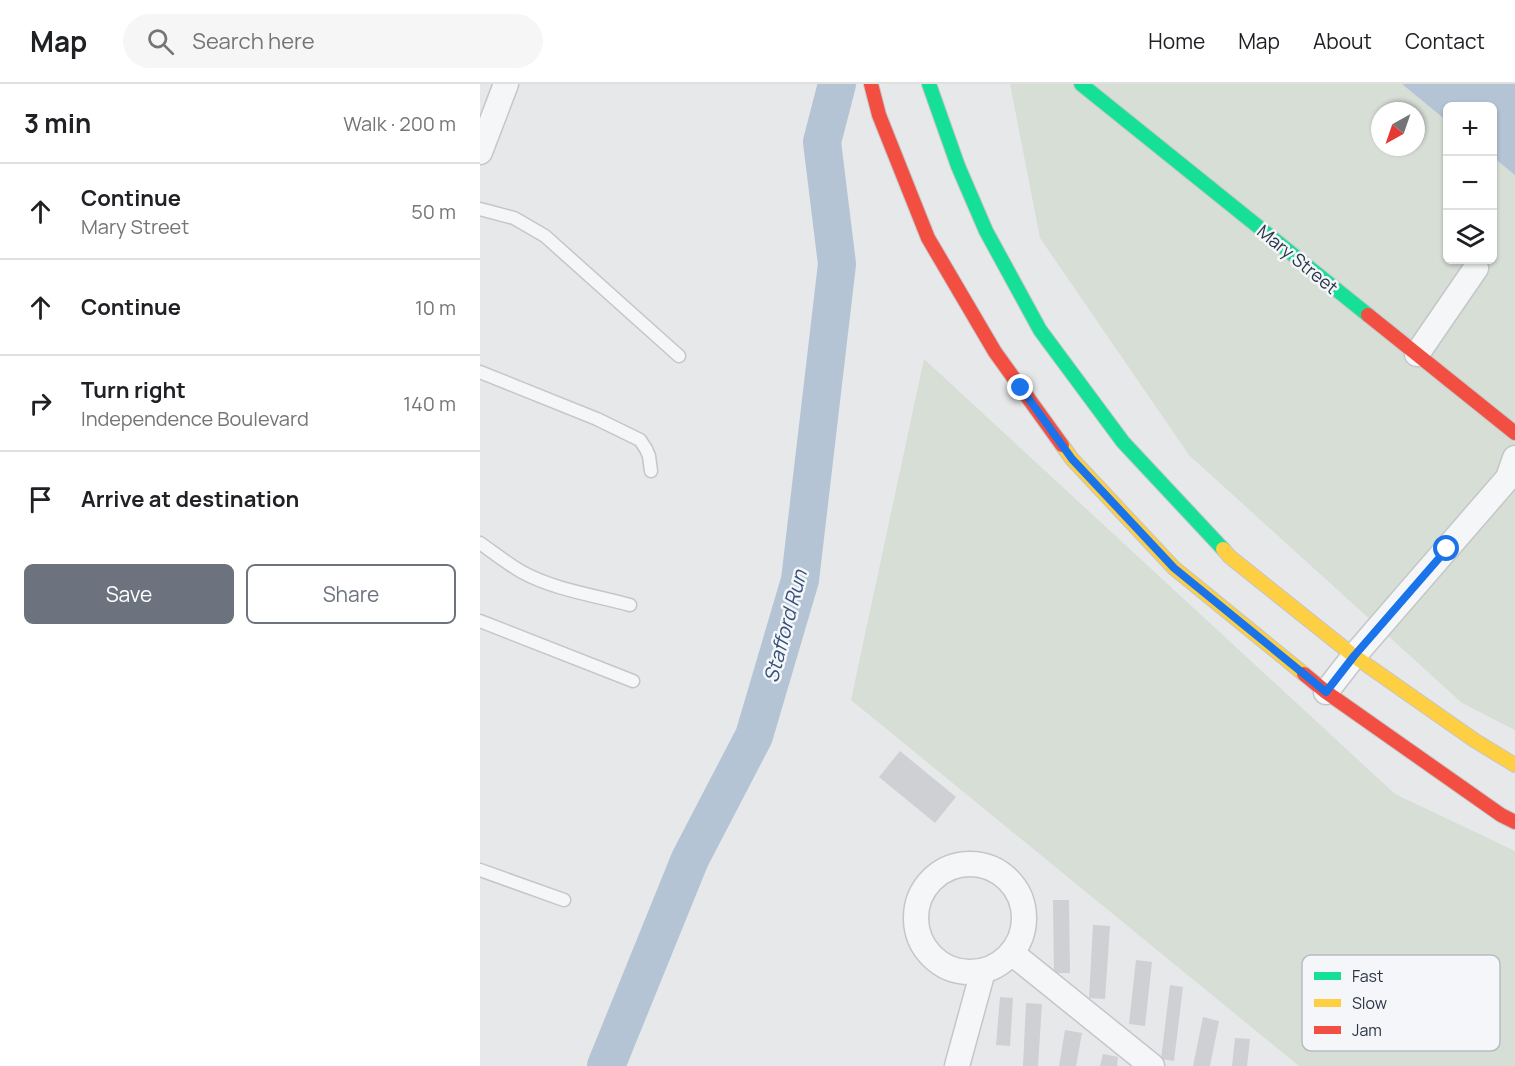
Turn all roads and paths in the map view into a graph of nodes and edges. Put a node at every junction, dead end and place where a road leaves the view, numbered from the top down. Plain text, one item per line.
1 (506, 84) edge
2 (871, 84) edge
3 (1081, 84) edge
4 (930, 90) edge
5 (480, 152) edge
6 (480, 209) edge
7 (1476, 268) dead end
8 (1417, 354) junction
9 (679, 356) dead end
10 (480, 372) edge
11 (1515, 433) edge
12 (1515, 458) edge
13 (651, 471) dead end
14 (480, 543) edge
15 (630, 605) dead end
16 (480, 621) edge
17 (1354, 656) junction
18 (633, 681) dead end
19 (1326, 692) junction
20 (1515, 765) edge
21 (1515, 822) edge
22 (480, 870) edge
23 (564, 900) dead end
24 (1013, 954) junction
25 (983, 971) junction
26 (957, 1066) edge
27 (1152, 1066) edge

1 - 5 street
2 - 19 main road
3 - 8 main road, Mary Street
4 - 17 main road
6 - 9 lane
7 - 8 street
8 - 11 main road, Mary Street
10 - 13 lane
12 - 17 street
14 - 15 lane
16 - 18 lane
17 - 19 street
17 - 20 main road
19 - 21 main road
22 - 23 lane
24 - 25 street
24 - 25 street
24 - 27 street
25 - 26 street

